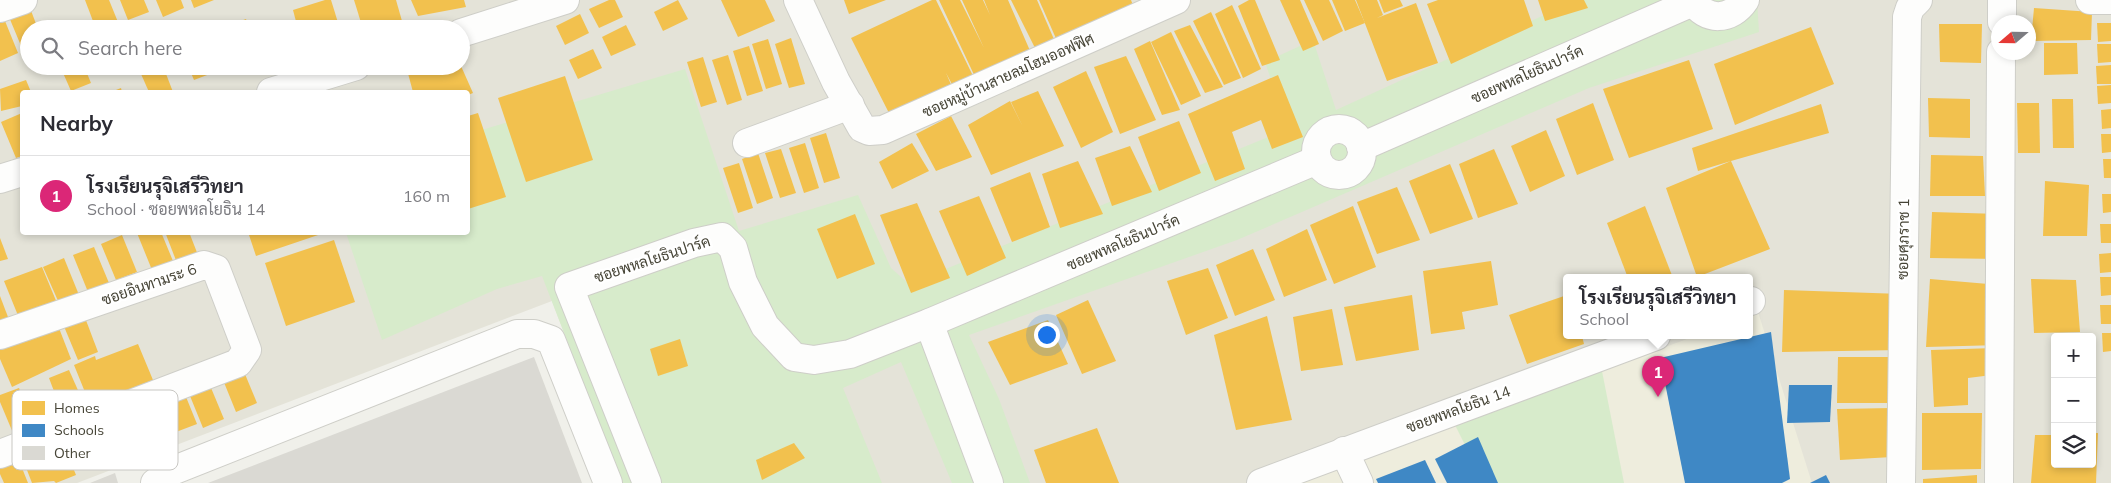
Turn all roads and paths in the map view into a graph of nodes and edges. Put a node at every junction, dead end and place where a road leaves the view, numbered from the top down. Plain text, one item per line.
1 (23, 0) edge
2 (565, 0) edge
3 (798, 0) edge
4 (1176, 0) edge
5 (1745, 0) edge
6 (1918, 0) edge
7 (2002, 0) edge
8 (2090, 0) edge
9 (2111, 0) edge
10 (1693, 1) edge
11 (0, 8) edge
12 (2002, 15) edge
13 (470, 30) edge
14 (2001, 60) edge
15 (327, 75) edge
16 (278, 90) edge
17 (850, 105) junction
18 (747, 143) dead end
19 (20, 173) edge
20 (0, 179) edge
21 (929, 323) junction
22 (0, 335) edge
23 (1648, 339) edge
24 (167, 390) edge
25 (12, 449) edge
26 (1344, 451) junction
27 (0, 454) edge
28 (178, 469) edge
29 (175, 470) edge
30 (155, 483) edge
31 (608, 483) edge
32 (647, 483) edge
33 (989, 483) edge
34 (1261, 483) edge
35 (1359, 483) edge
36 (1901, 483) edge
37 (1999, 483) edge

1 - 11 street
2 - 13 street
3 - 17 street, ซอยหมู่บ้านสายลมโฮมออฟฟิศ
4 - 17 street, ซอยหมู่บ้านสายลมโฮมออฟฟิศ
5 - 10 street, ซอยพหลโยธินปาร์ค
6 - 36 street, ซอยศุภราช 1
7 - 12 street
8 - 9 street
10 - 21 street, ซอยพหลโยธินปาร์ค
14 - 37 street
15 - 16 street
17 - 18 street
19 - 20 street
21 - 32 street, ซอยพหลโยธินปาร์ค
21 - 33 street
22 - 24 street, ซอยอินทามระ 6
23 - 26 street, ซอยพหลโยธิน 14
25 - 27 street, ซอยอินทามระ 6
26 - 34 street, ซอยพหลโยธิน 14
26 - 35 street
28 - 31 street
29 - 30 street

